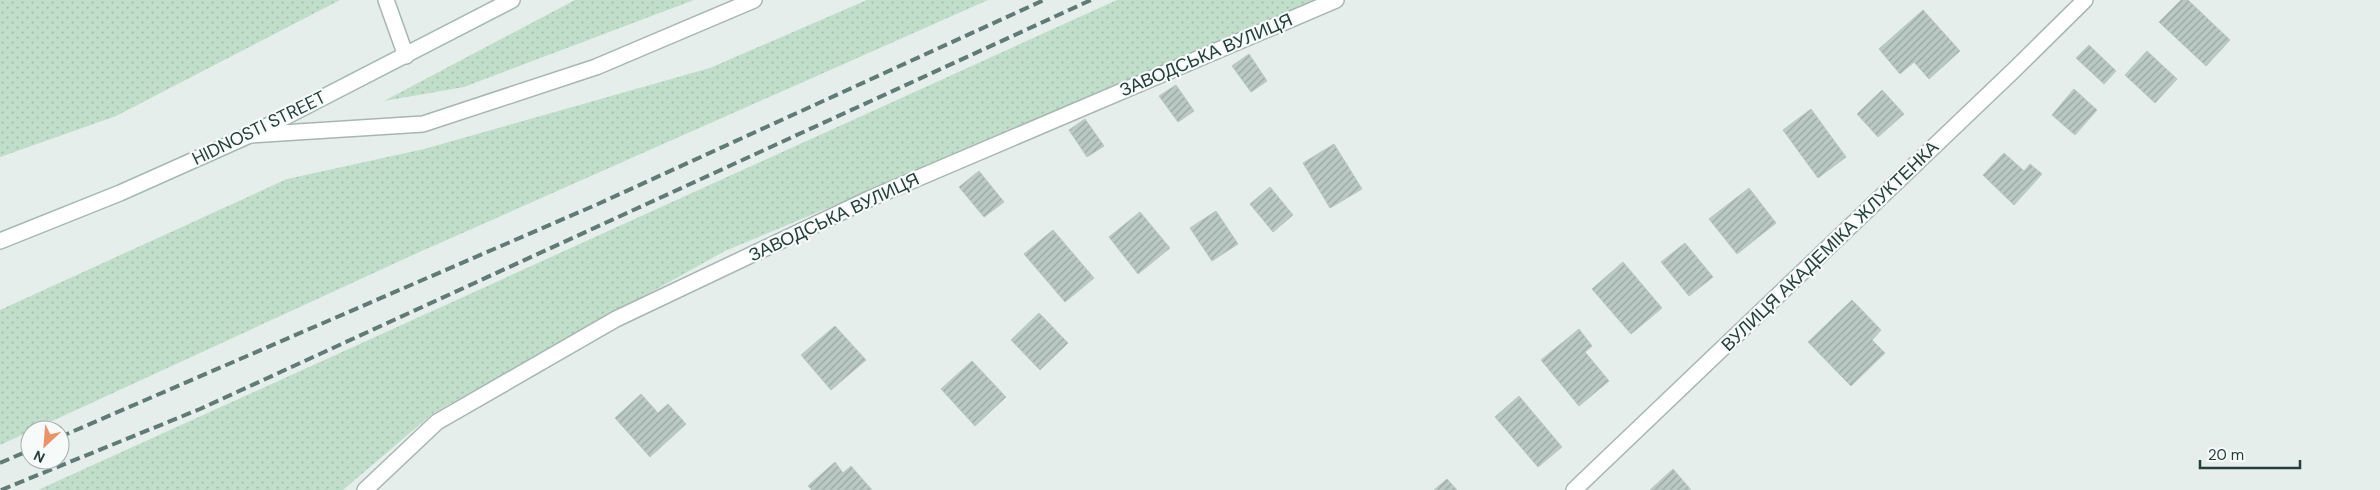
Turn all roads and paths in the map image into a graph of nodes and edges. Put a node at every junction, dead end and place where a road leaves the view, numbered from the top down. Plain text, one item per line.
1 (386, 0) edge
2 (512, 0) edge
3 (754, 0) edge
4 (1336, 0) edge
5 (2085, 0) edge
6 (406, 56) junction
7 (250, 135) junction
8 (0, 241) edge
9 (365, 490) edge
10 (1574, 490) edge

1 - 6 street
2 - 6 street, HIDNOSTI STREET
3 - 7 street
4 - 9 street, ЗАВОДСЬКА ВУЛИЦЯ
5 - 10 street, ВУЛИЦЯ АКАДЕМІКА ЖЛУКТЕНКА
6 - 7 street, HIDNOSTI STREET
7 - 8 street, HIDNOSTI STREET

